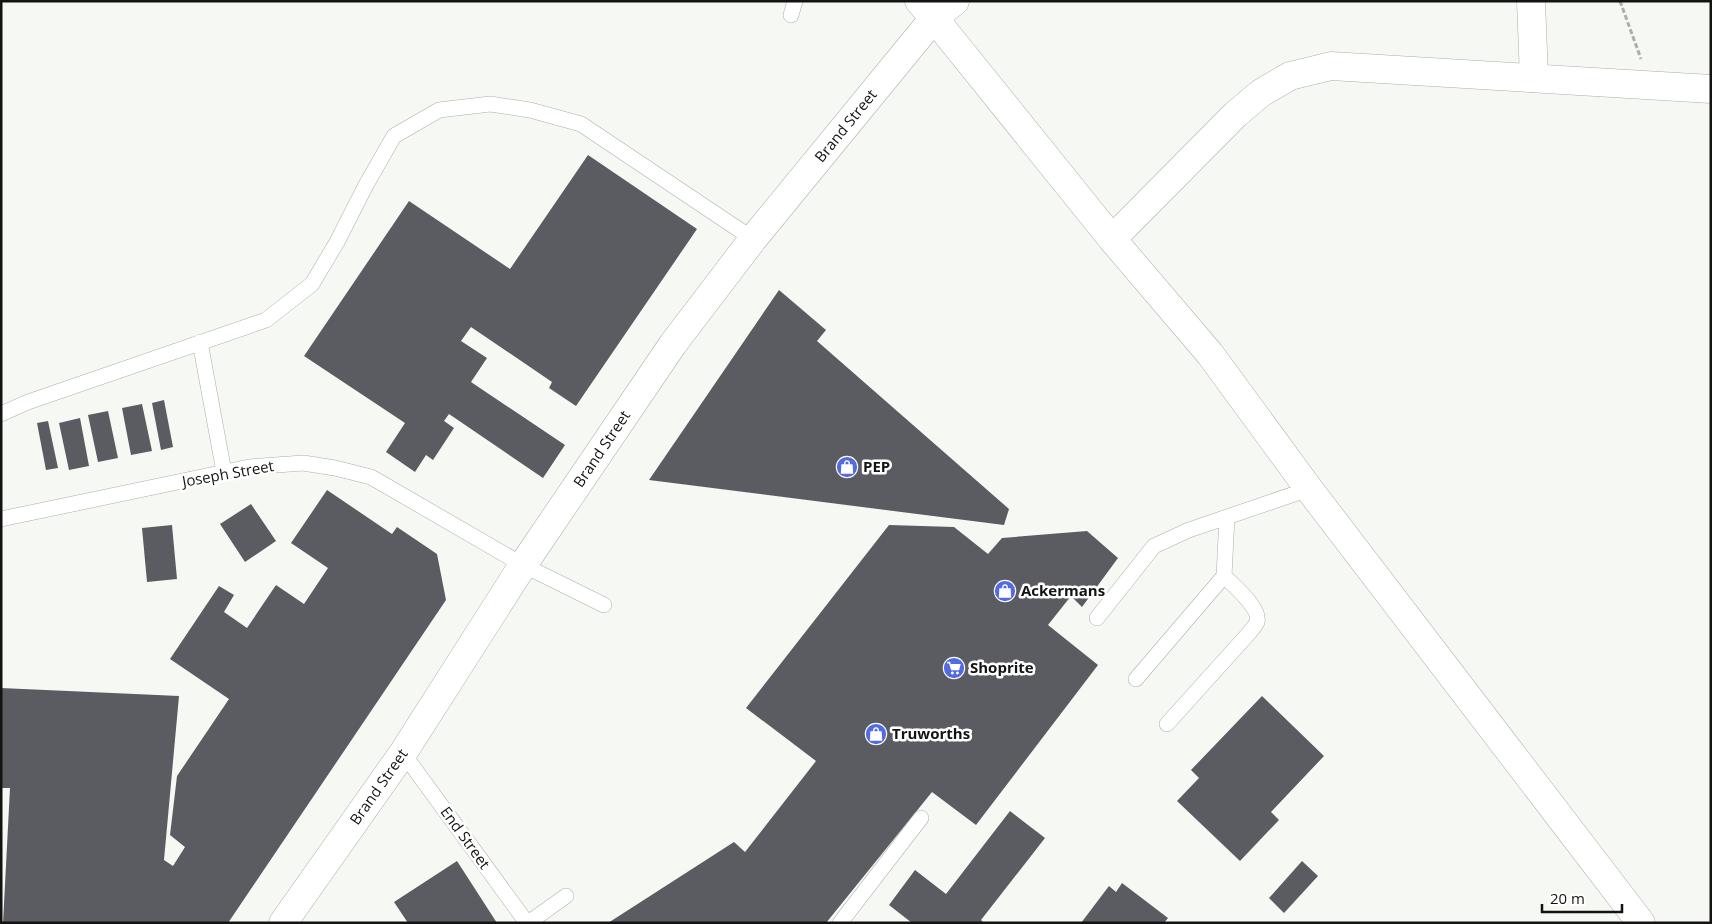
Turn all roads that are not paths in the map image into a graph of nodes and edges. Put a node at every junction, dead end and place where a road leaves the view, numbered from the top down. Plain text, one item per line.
1 (1531, 1) edge
2 (936, 7) edge
3 (1534, 78) junction
4 (1711, 89) edge
5 (753, 239) junction
6 (1112, 239) junction
7 (200, 342) junction
8 (1, 414) edge
9 (224, 472) junction
10 (1309, 490) junction
11 (1227, 517) junction
12 (1, 519) edge
13 (523, 565) junction
14 (1224, 576) junction
15 (604, 605) dead end
16 (1097, 618) dead end
17 (1136, 680) dead end
18 (1167, 724) dead end
19 (403, 753) junction
20 (921, 818) dead end
21 (566, 896) dead end
22 (284, 923) edge
23 (527, 923) edge
24 (840, 923) edge
25 (1641, 923) edge

1 - 3 street
2 - 5 street, Brand Street
2 - 6 street
3 - 4 street
3 - 6 street
5 - 7 lane
5 - 13 street, Brand Street
6 - 10 street
7 - 8 lane
7 - 9 lane
9 - 12 lane, Joseph Street
9 - 13 lane, Joseph Street
10 - 11 lane
10 - 25 street
11 - 14 lane
11 - 16 lane
13 - 15 lane, Joseph Street
13 - 19 street, Brand Street
14 - 17 lane
14 - 18 lane
19 - 22 street, Brand Street
19 - 23 lane, End Street
20 - 24 lane
21 - 23 lane

